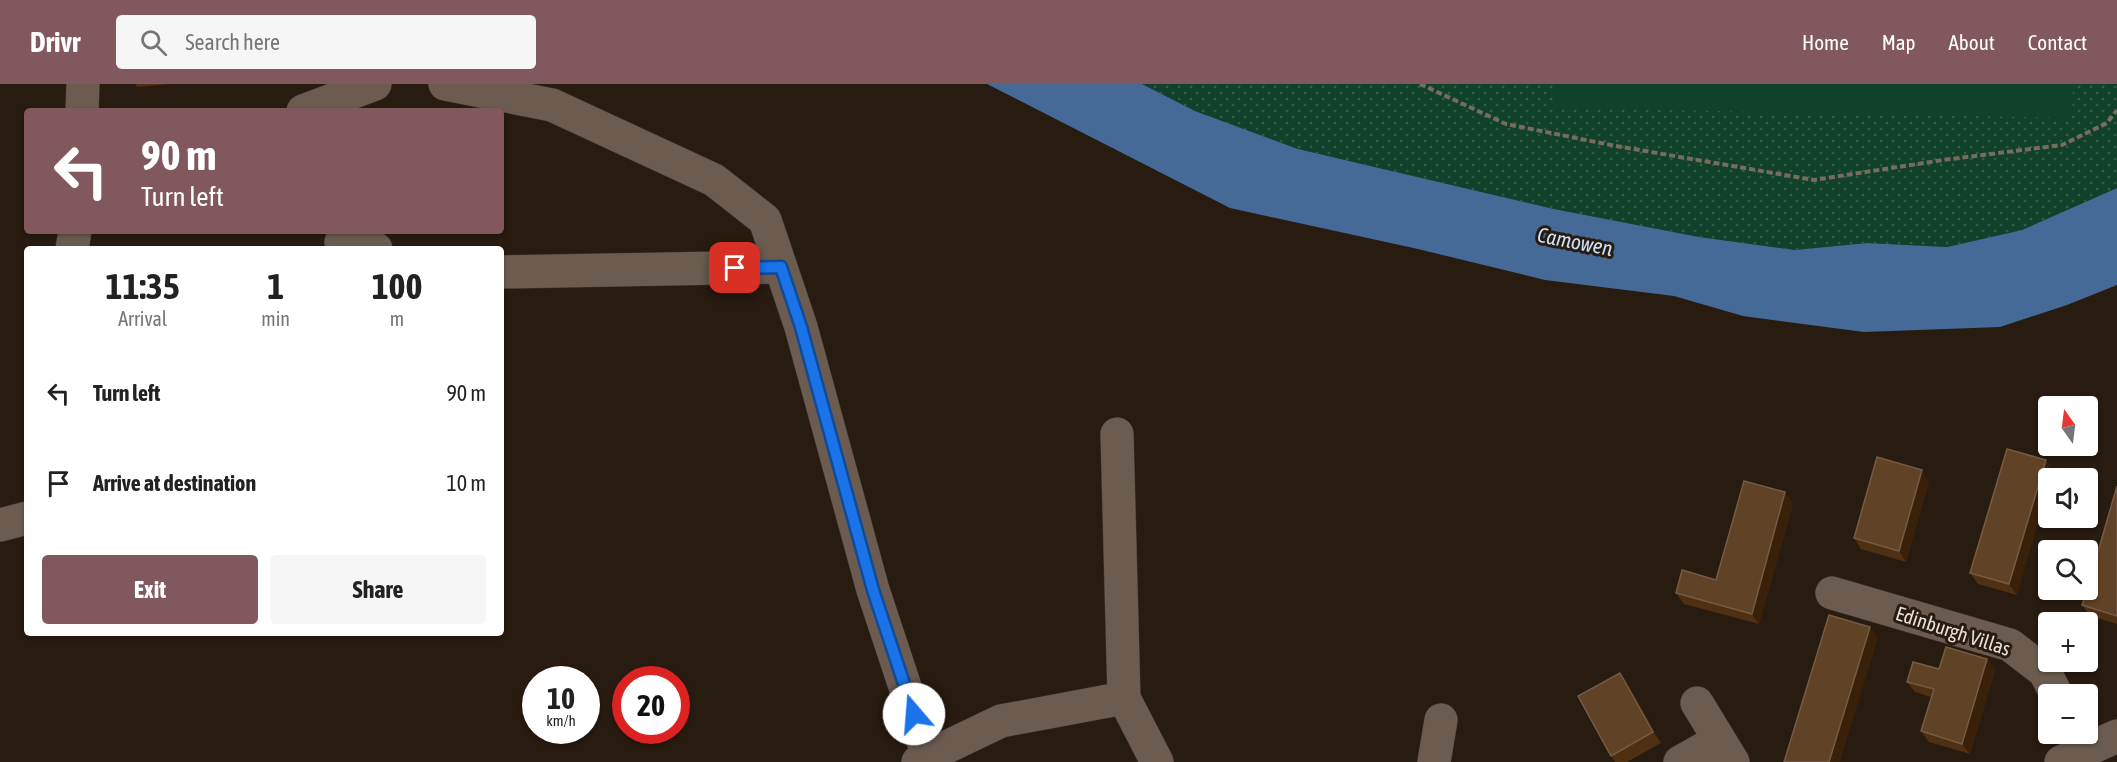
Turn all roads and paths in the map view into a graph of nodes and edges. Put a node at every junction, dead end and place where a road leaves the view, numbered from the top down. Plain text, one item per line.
1 (83, 84) edge
2 (375, 84) edge
3 (445, 84) edge
4 (1420, 84) edge
5 (82, 108) edge
6 (311, 108) edge
7 (2117, 110) edge
8 (341, 242) dead end
9 (361, 246) edge
10 (781, 267) junction
11 (504, 272) edge
12 (1117, 434) dead end
13 (24, 519) edge
14 (0, 525) edge
15 (1832, 593) dead end
16 (2051, 684) edge
17 (1124, 698) junction
18 (1697, 703) dead end
19 (1441, 720) dead end
20 (2117, 736) edge
21 (2074, 749) edge
22 (1726, 751) edge
23 (923, 759) edge
24 (1157, 762) edge
25 (1434, 762) edge
26 (1680, 762) edge

1 - 5 street
2 - 6 street
3 - 10 street
4 - 7 path
8 - 9 street
10 - 11 street
10 - 23 street
12 - 17 street
13 - 14 street
15 - 16 street, Edinburgh Villas
17 - 23 street
17 - 24 street
18 - 22 street
19 - 25 street
20 - 21 street
22 - 26 street

